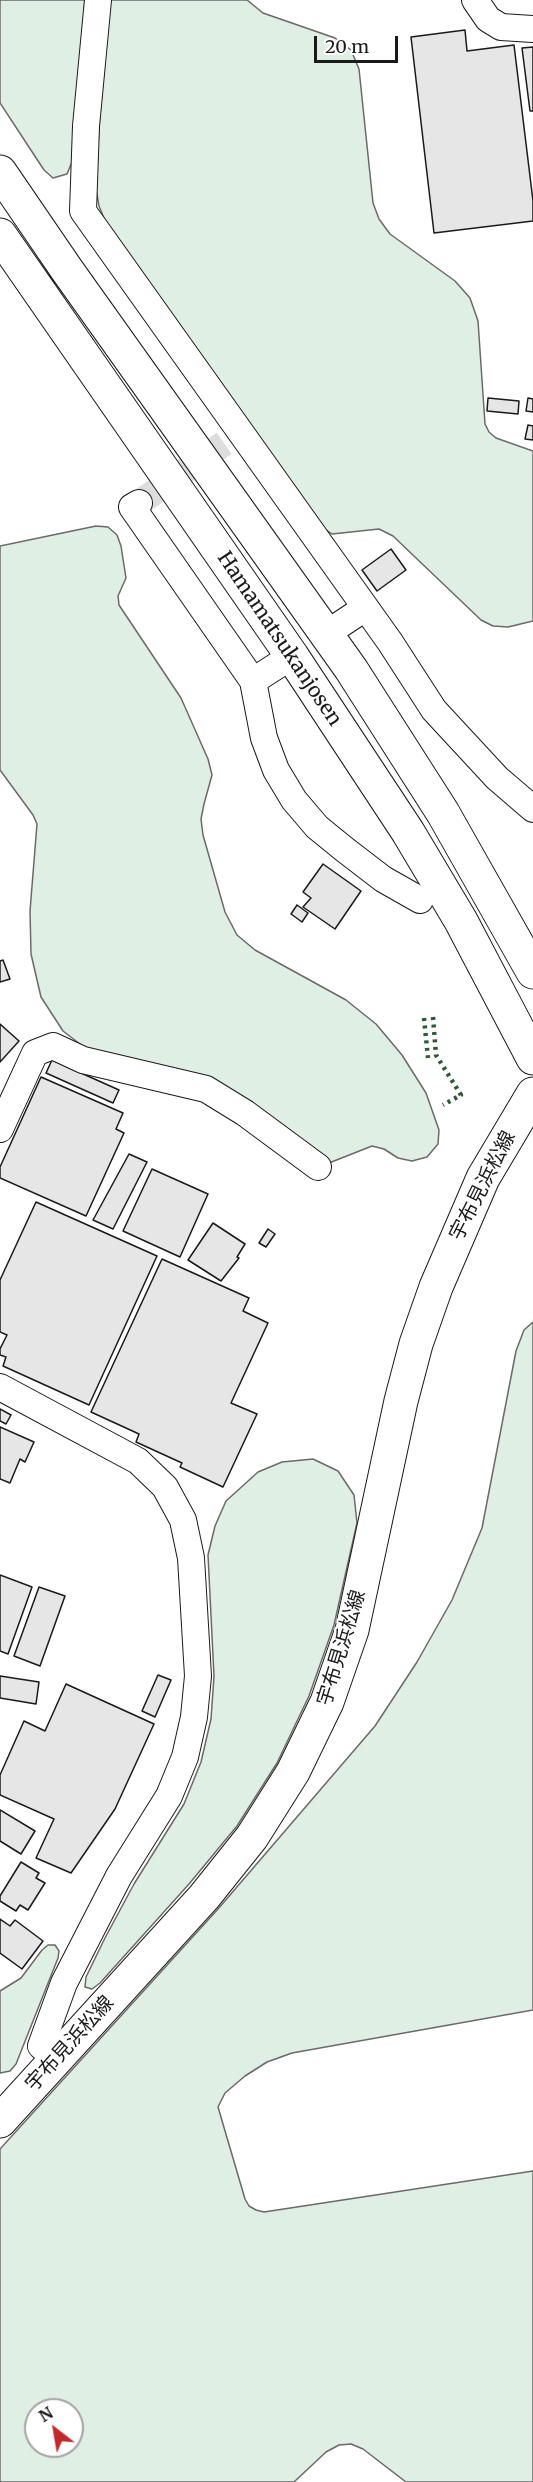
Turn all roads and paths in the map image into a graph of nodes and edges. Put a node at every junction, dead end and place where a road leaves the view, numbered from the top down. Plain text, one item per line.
1 (98, 0) edge
2 (475, 0) edge
3 (533, 29) edge
4 (0, 172) edge
5 (0, 235) edge
6 (139, 502) dead end
7 (365, 608) junction
8 (326, 634) junction
9 (292, 656) junction
10 (253, 681) junction
11 (533, 809) edge
12 (420, 900) dead end
13 (533, 972) edge
14 (533, 1058) edge
15 (533, 1094) edge
16 (0, 1129) edge
17 (318, 1167) dead end
18 (0, 1387) edge
19 (56, 2059) junction
20 (0, 2121) edge

1 - 7 street
2 - 3 street
4 - 8 main road, Hamamatsukanjosen
5 - 9 main road, Hamamatsukanjosen
6 - 10 street
7 - 8 street
7 - 11 street
8 - 13 main road, Hamamatsukanjosen
9 - 10 street
9 - 14 main road, Hamamatsukanjosen
10 - 12 street
15 - 19 main road, 宇布見浜松線
16 - 17 street
18 - 19 street
19 - 20 main road, 宇布見浜松線

